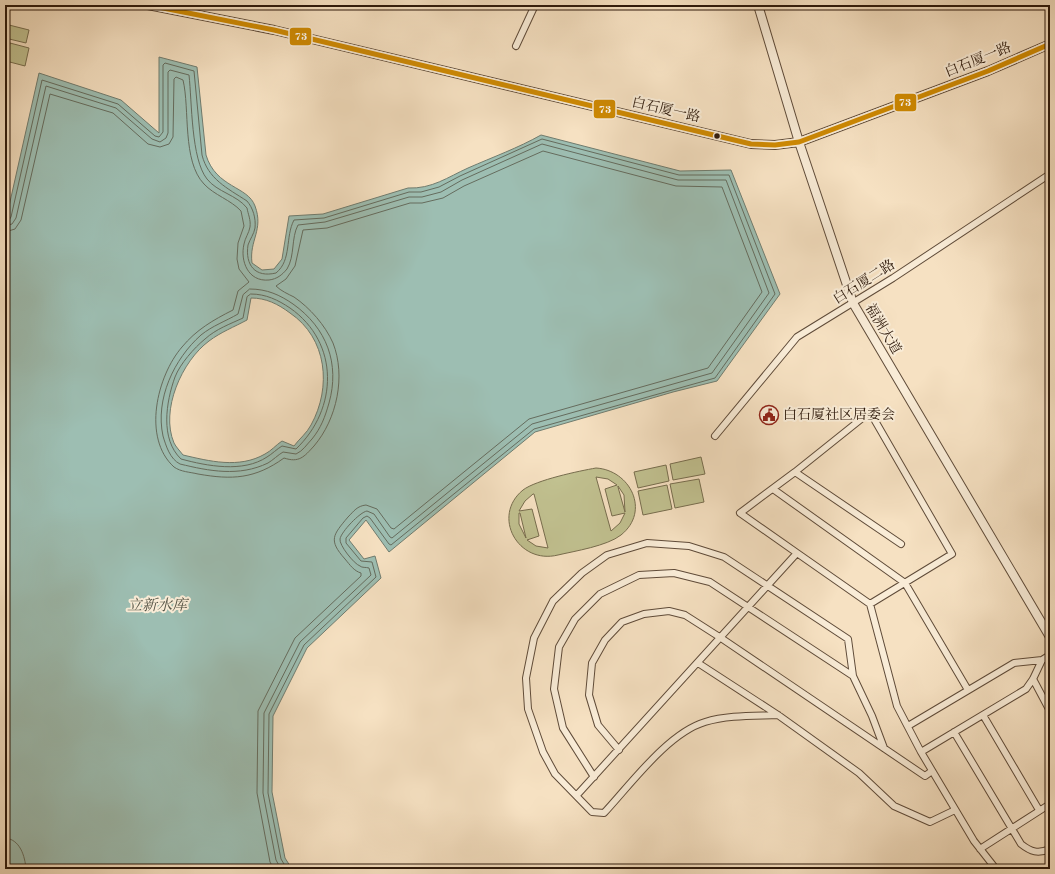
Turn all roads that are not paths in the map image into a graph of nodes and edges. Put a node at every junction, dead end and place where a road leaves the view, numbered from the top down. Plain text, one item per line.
1 (148, 5) edge
2 (536, 5) edge
3 (758, 5) edge
4 (1050, 44) edge
5 (516, 46) dead end
6 (799, 142) junction
7 (1050, 174) edge
8 (853, 303) junction
9 (715, 436) dead end
10 (795, 472) junction
11 (773, 489) junction
12 (901, 544) dead end
13 (797, 553) junction
14 (905, 583) junction
15 (768, 585) junction
16 (870, 604) junction
17 (749, 606) junction
18 (1049, 632) edge
19 (721, 638) junction
20 (1050, 655) edge
21 (1042, 660) junction
22 (698, 664) junction
23 (853, 676) junction
24 (1033, 679) junction
25 (968, 690) junction
26 (1050, 710) edge
27 (778, 715) junction
28 (983, 715) junction
29 (908, 726) junction
30 (954, 732) junction
31 (884, 748) junction
32 (619, 750) junction
33 (921, 752) junction
34 (932, 771) junction
35 (594, 777) junction
36 (577, 795) junction
37 (1050, 804) edge
38 (955, 810) junction
39 (1039, 810) junction
40 (1010, 830) junction
41 (980, 849) junction
42 (1050, 849) edge
43 (996, 869) edge

1 - 6 street, 白石厦一路
2 - 5 street
3 - 6 street, 福洲大道
4 - 6 street, 白石厦一路
6 - 8 street, 福洲大道
7 - 8 street, 白石厦二路
8 - 9 street, 白石厦二路
8 - 18 street, 福洲大道
10 - 11 street
10 - 12 street
10 - 14 street
11 - 13 street
11 - 14 street
13 - 15 street
13 - 16 street
14 - 16 street
14 - 25 street
15 - 17 street
15 - 23 street
15 - 36 street
16 - 29 street
17 - 19 street
17 - 23 street
17 - 35 street
19 - 22 street
19 - 31 street
19 - 32 street
20 - 21 street
21 - 24 street
21 - 25 street
22 - 27 street
22 - 32 street
23 - 31 street
24 - 26 street
24 - 28 street
25 - 29 street
27 - 36 street
27 - 38 street
28 - 30 street
28 - 39 street
29 - 33 street
30 - 33 street
30 - 40 street
31 - 34 street
32 - 35 street
33 - 34 street
34 - 38 street
35 - 36 street
37 - 39 street
38 - 41 street
39 - 40 street
40 - 41 street
40 - 42 street
41 - 43 street

